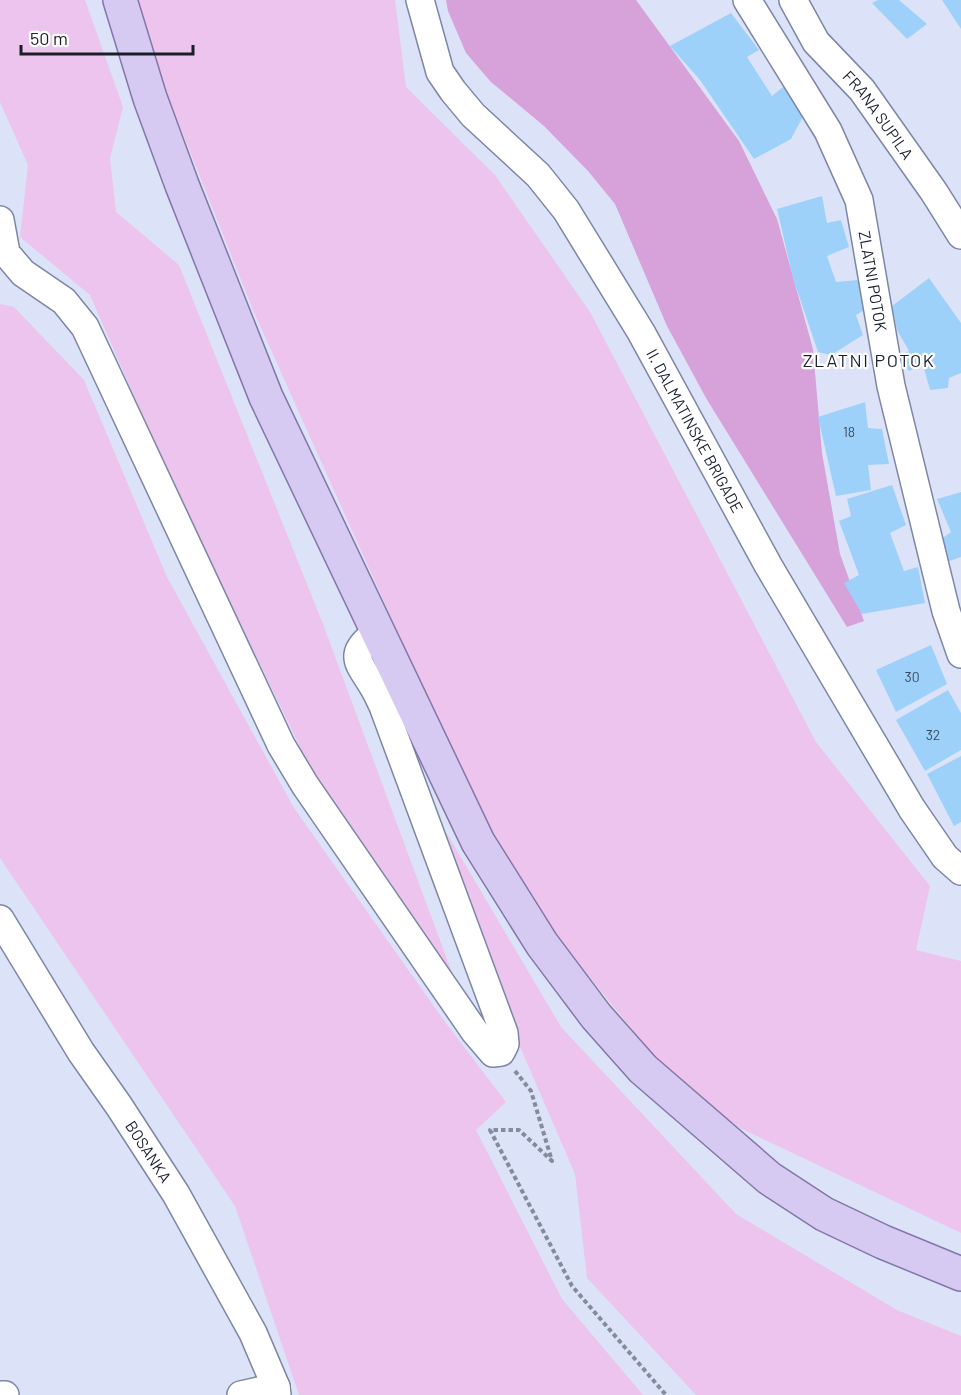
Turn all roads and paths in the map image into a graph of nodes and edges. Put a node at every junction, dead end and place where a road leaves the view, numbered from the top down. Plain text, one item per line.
1 (120, 0) edge
2 (420, 0) edge
3 (747, 0) edge
4 (793, 0) edge
5 (0, 220) edge
6 (961, 235) edge
7 (378, 631) junction
8 (961, 654) edge
9 (961, 871) edge
10 (0, 919) edge
11 (501, 1052) junction
12 (961, 1274) edge
13 (276, 1391) edge
14 (0, 1395) edge
15 (5, 1395) edge
16 (242, 1395) edge
17 (666, 1395) edge

1 - 7 main road
2 - 9 street, II. DALMATINSKE BRIGADE
3 - 8 street, ZLATNI POTOK
4 - 6 street, FRANA SUPILA
5 - 11 street
7 - 11 street
7 - 12 main road
10 - 13 street, BOSANKA
11 - 17 path
13 - 16 street
14 - 15 street

